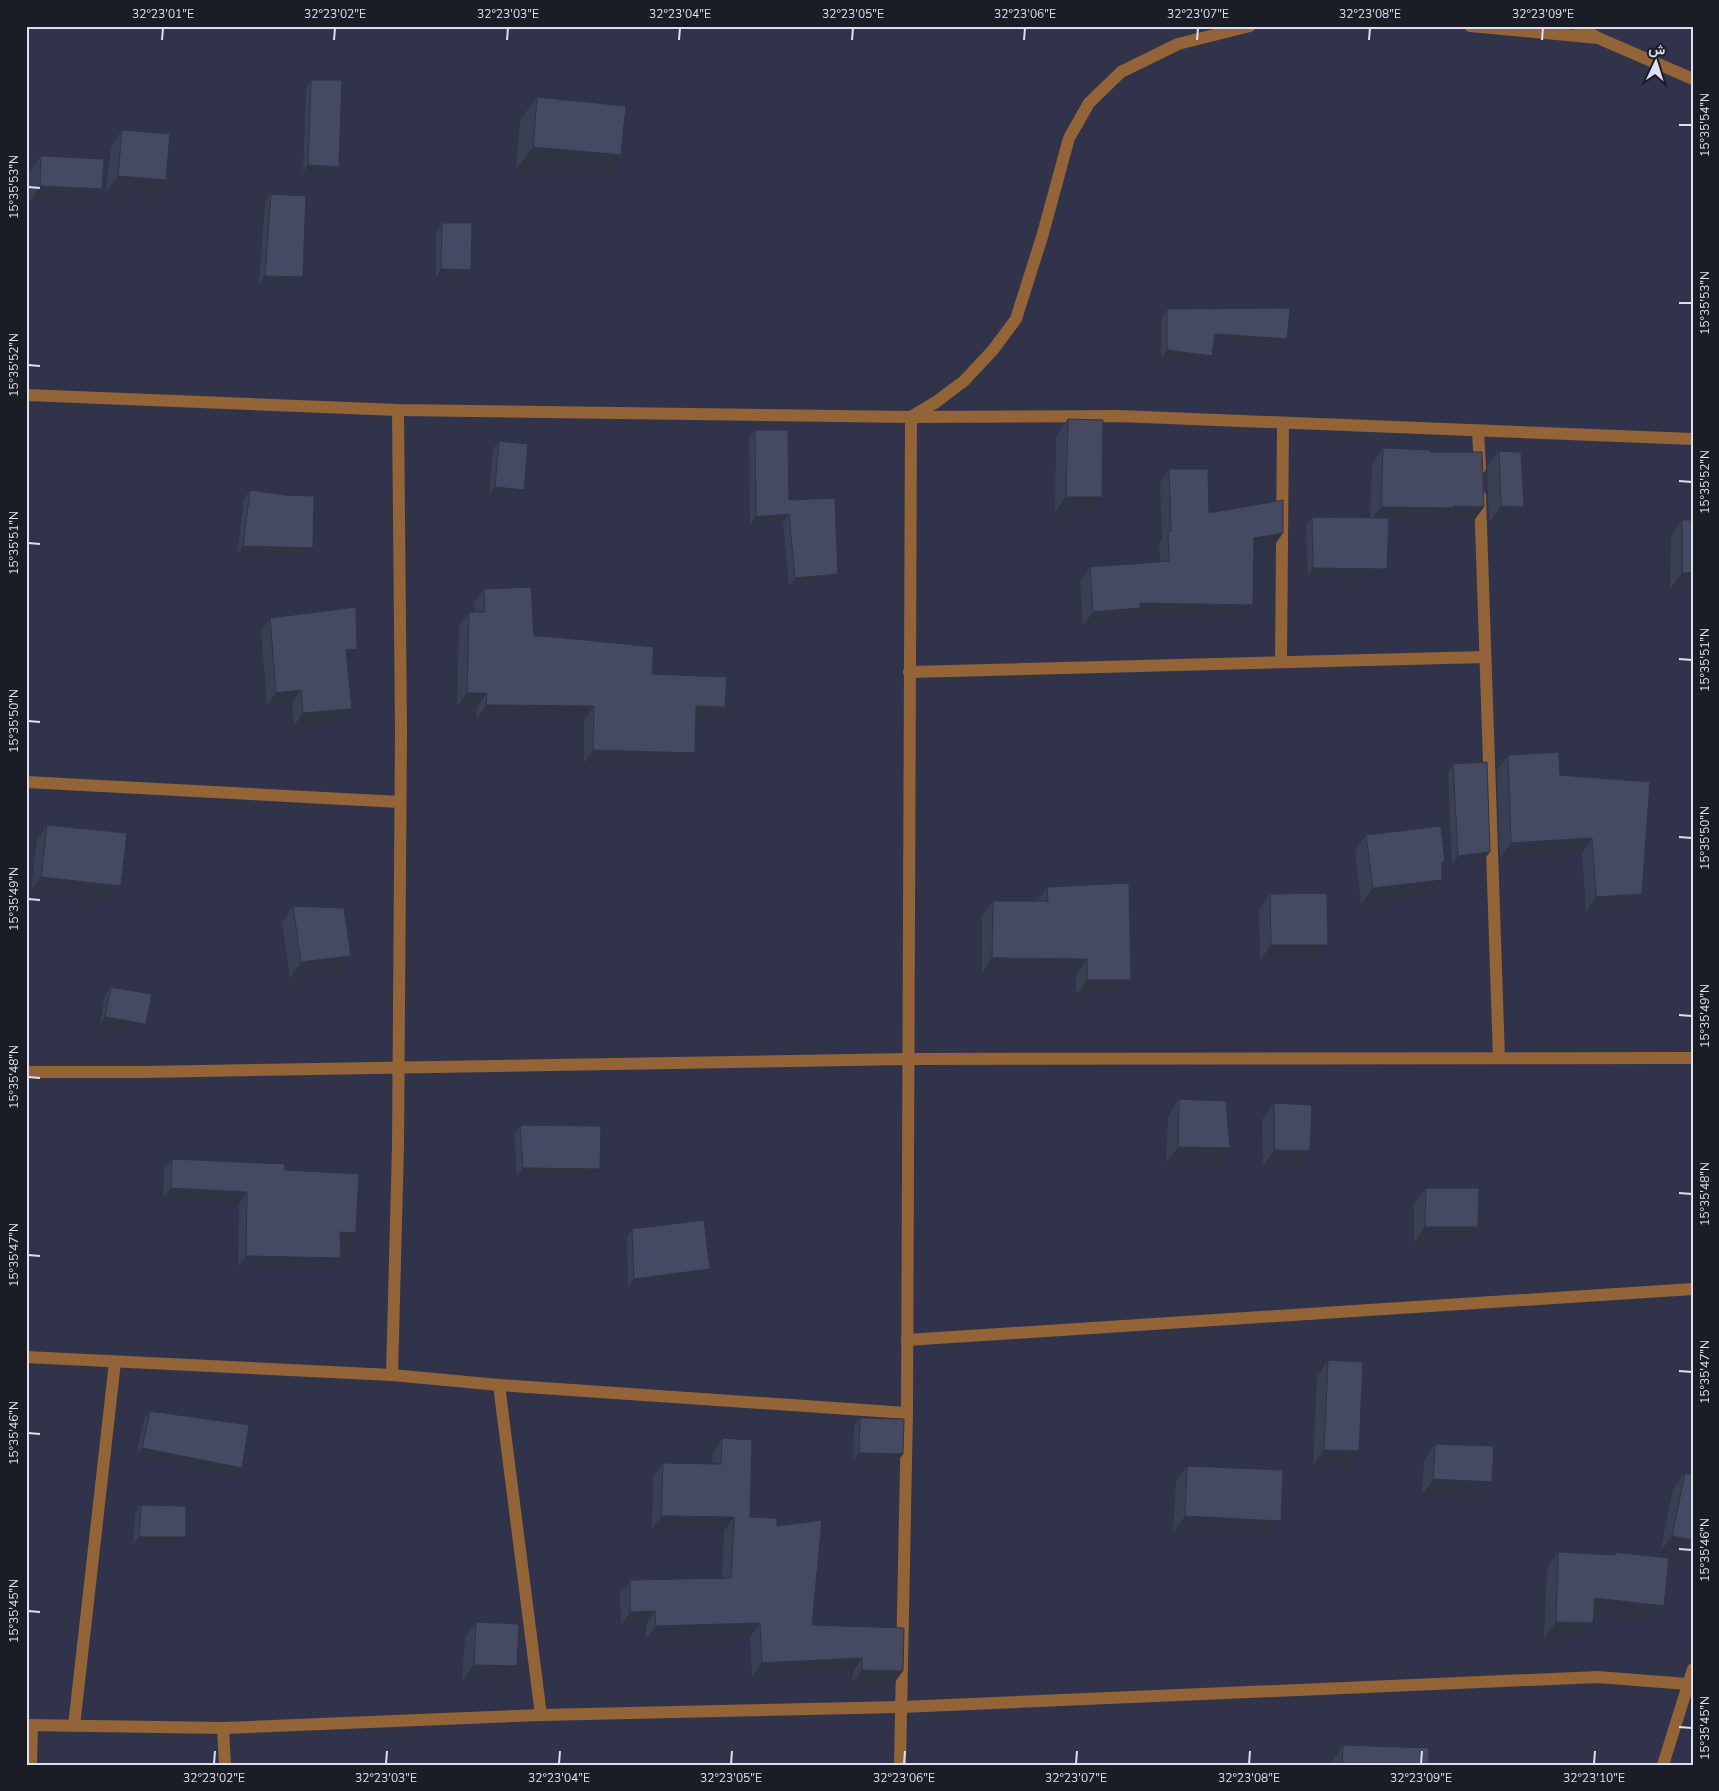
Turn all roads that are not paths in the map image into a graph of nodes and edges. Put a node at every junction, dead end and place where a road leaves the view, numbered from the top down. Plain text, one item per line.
1 (1470, 26) edge
2 (1579, 26) edge
3 (1243, 27) edge
4 (1598, 38) junction
5 (1693, 79) edge
6 (26, 395) edge
7 (398, 410) junction
8 (911, 416) junction
9 (1283, 423) junction
10 (1478, 431) junction
11 (1693, 440) edge
12 (1486, 657) junction
13 (1281, 662) junction
14 (909, 672) junction
15 (26, 782) edge
16 (400, 802) junction
17 (1499, 1058) junction
18 (1693, 1058) edge
19 (907, 1059) junction
20 (398, 1067) junction
21 (26, 1072) edge
22 (1693, 1289) edge
23 (907, 1340) junction
24 (26, 1358) edge
25 (114, 1362) junction
26 (392, 1375) junction
27 (499, 1386) junction
28 (906, 1413) junction
29 (1693, 1669) edge
30 (1687, 1684) junction
31 (902, 1707) junction
32 (541, 1715) junction
33 (29, 1725) edge
34 (74, 1726) junction
35 (223, 1728) junction
36 (31, 1765) edge
37 (225, 1765) edge
38 (900, 1765) edge
39 (1663, 1765) edge

1 - 4 street
2 - 4 street
3 - 8 street
4 - 5 street
6 - 7 street
7 - 8 street
7 - 16 street
8 - 9 street
8 - 14 street
9 - 10 street
9 - 13 street
10 - 11 street
10 - 12 street
12 - 13 street
12 - 17 street
13 - 14 street
14 - 19 street
15 - 16 street
16 - 20 street
17 - 18 street
17 - 19 street
19 - 20 street
19 - 23 street
20 - 21 street
20 - 26 street
22 - 23 street
23 - 28 street
24 - 25 street
25 - 26 street
25 - 34 street
26 - 27 street
27 - 28 street
27 - 32 street
28 - 31 street
29 - 30 street
30 - 31 street
30 - 39 street
31 - 32 street
31 - 38 street
32 - 35 street
33 - 34 street
33 - 36 street
34 - 35 street
35 - 37 street

